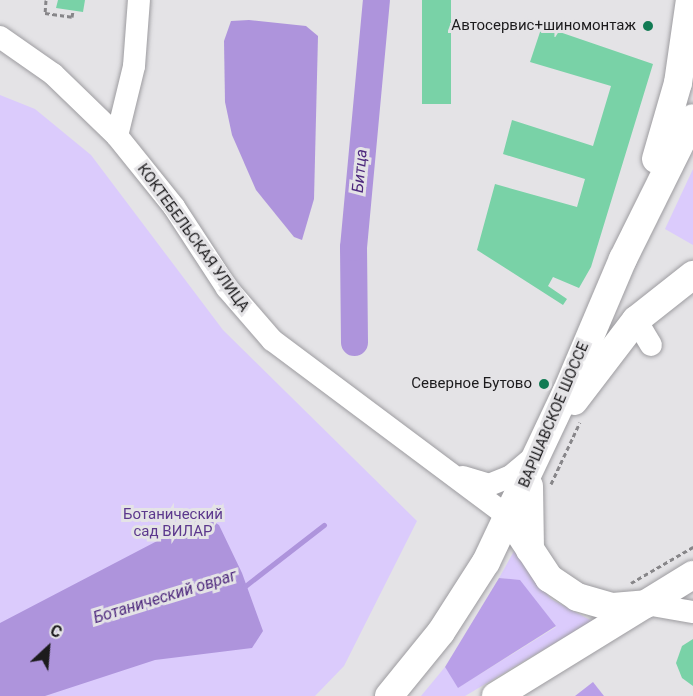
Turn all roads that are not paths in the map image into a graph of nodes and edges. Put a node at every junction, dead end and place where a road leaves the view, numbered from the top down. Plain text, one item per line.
1 (139, 0) edge
2 (690, 0) edge
3 (0, 37) edge
4 (693, 118) edge
5 (117, 136) junction
6 (623, 259) junction
7 (693, 275) edge
8 (636, 320) junction
9 (651, 345) dead end
10 (537, 455) junction
11 (446, 469) junction
12 (509, 517) junction
13 (530, 550) junction
14 (693, 575) edge
15 (646, 604) junction
16 (693, 612) edge
17 (389, 696) edge
18 (496, 696) edge

1 - 5 street
2 - 6 main road
3 - 5 street, КОКТЕБЕЛЬСКАЯ УЛИЦА
4 - 6 main road, ВАРШАВСКОЕ ШОССЕ
5 - 11 street, КОКТЕБЕЛЬСКАЯ УЛИЦА
6 - 10 main road, ВАРШАВСКОЕ ШОССЕ
7 - 8 main road
8 - 9 street
8 - 10 main road
10 - 11 street
10 - 12 main road, ВАРШАВСКОЕ ШОССЕ
10 - 13 main road
11 - 12 street, КОКТЕБЕЛЬСКАЯ УЛИЦА
12 - 13 main road
12 - 17 main road, ВАРШАВСКОЕ ШОССЕ
13 - 15 main road
14 - 15 main road
15 - 16 street
15 - 18 main road

